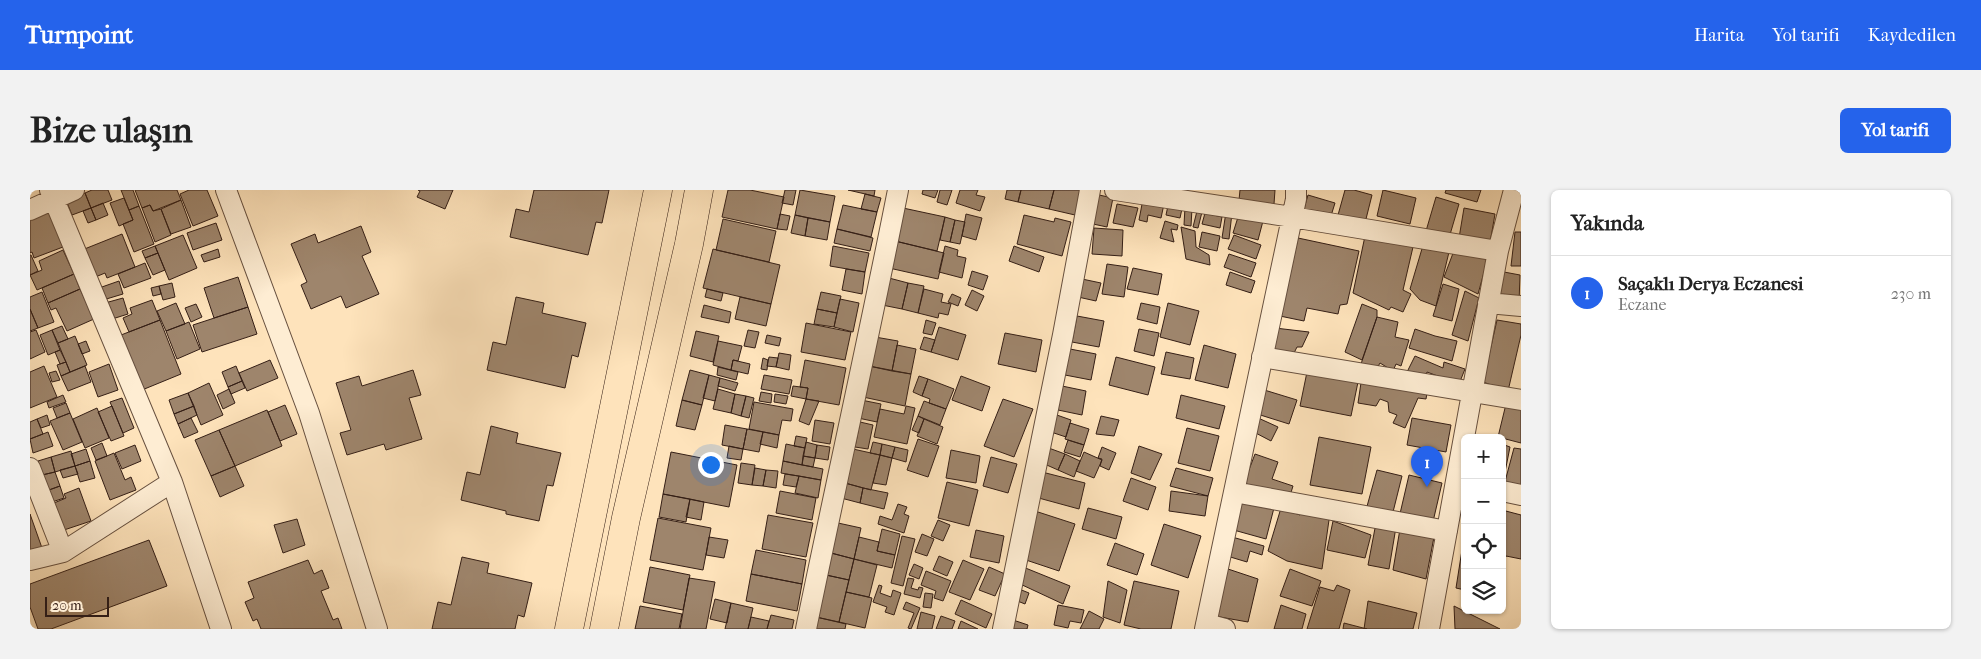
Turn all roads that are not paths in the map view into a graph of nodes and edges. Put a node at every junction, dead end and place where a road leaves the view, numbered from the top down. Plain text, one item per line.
1 (74, 190) edge
2 (226, 190) edge
3 (658, 190) edge
4 (699, 190) edge
5 (898, 190) edge
6 (1090, 190) edge
7 (1115, 190) edge
8 (1296, 190) edge
9 (1514, 190) edge
10 (52, 194) edge
11 (30, 210) edge
12 (1292, 217) junction
13 (1513, 222) edge
14 (1498, 252) junction
15 (1488, 303) junction
16 (1521, 306) edge
17 (1262, 356) junction
18 (1472, 392) junction
19 (1521, 400) edge
20 (30, 468) edge
21 (172, 482) junction
22 (1460, 483) edge
23 (1234, 492) junction
24 (1506, 492) edge
25 (1521, 495) edge
26 (1447, 531) junction
27 (63, 552) junction
28 (30, 560) edge
29 (1212, 627) edge
30 (221, 629) edge
31 (377, 629) edge
32 (569, 629) edge
33 (604, 629) edge
34 (806, 629) edge
35 (1002, 629) edge
36 (1429, 629) edge

1 - 10 street
2 - 31 street
3 - 32 main road
4 - 33 main road
5 - 34 street
6 - 35 street
7 - 12 street
8 - 12 street
9 - 13 street
10 - 11 street
10 - 21 street
12 - 14 street
12 - 17 street
13 - 14 street
14 - 15 street
15 - 16 street
15 - 18 street
17 - 18 street
17 - 23 street
18 - 19 street
18 - 22 street
20 - 27 street
21 - 27 street
21 - 30 street
22 - 26 street
23 - 26 street
23 - 29 street
24 - 25 street
26 - 36 street
27 - 28 street

